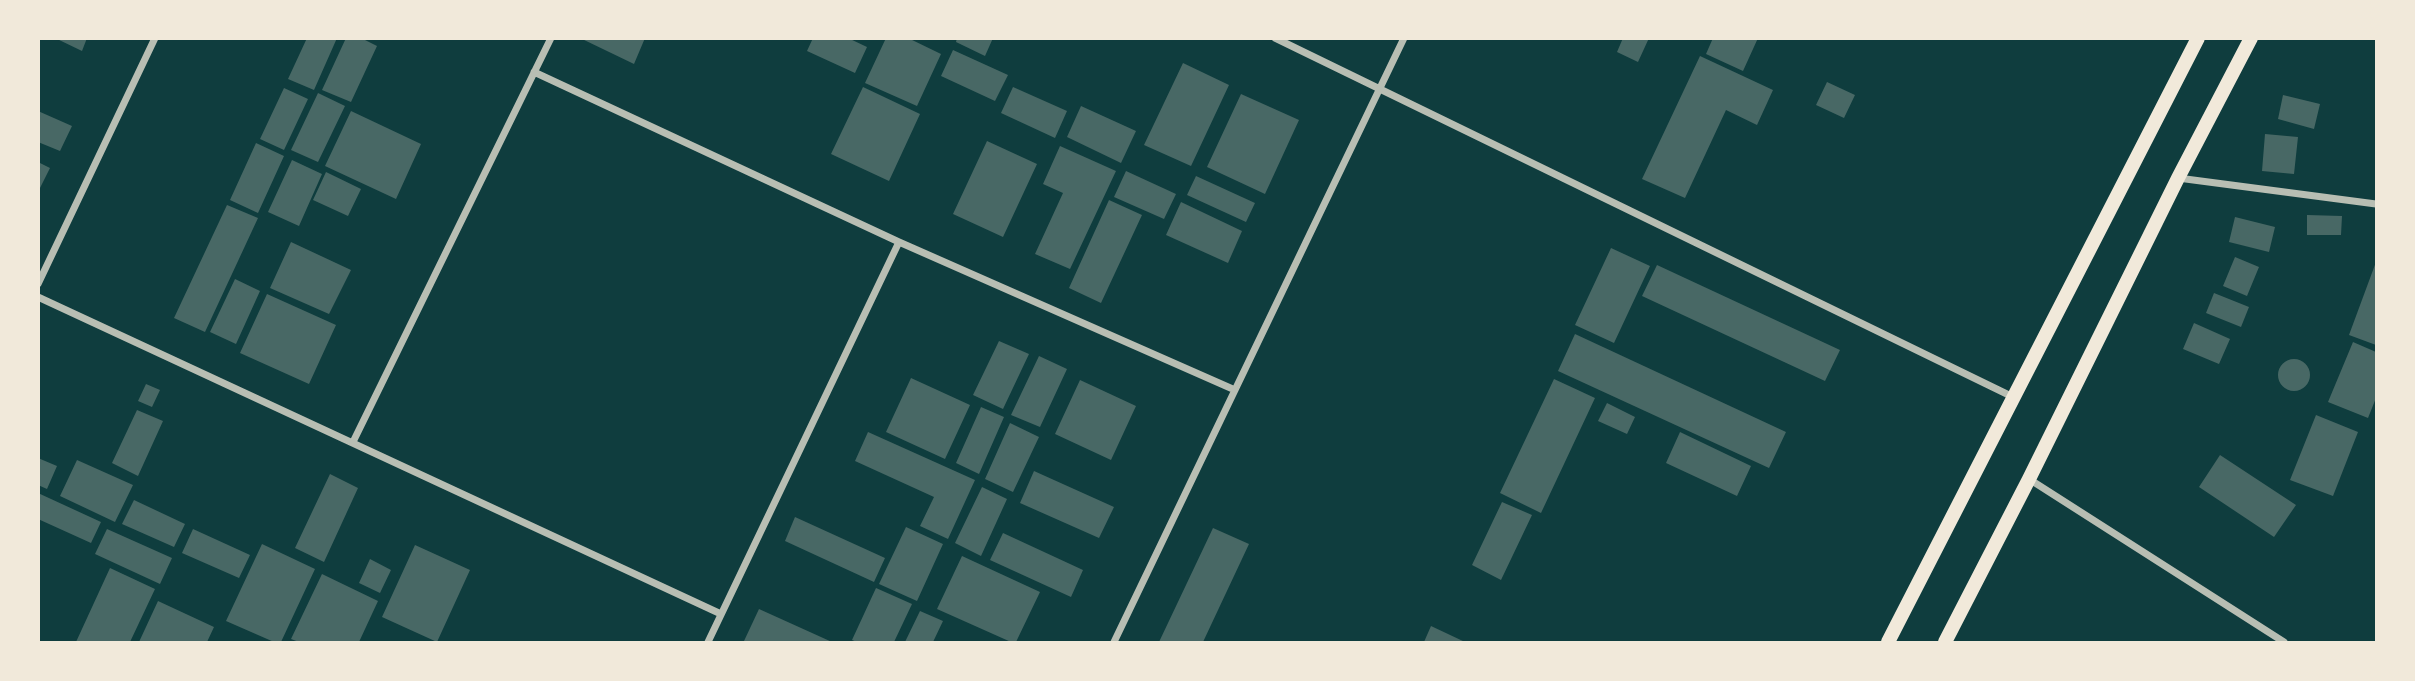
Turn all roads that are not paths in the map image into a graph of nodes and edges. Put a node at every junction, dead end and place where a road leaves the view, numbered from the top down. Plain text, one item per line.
1 (155, 38) edge
2 (551, 38) edge
3 (1275, 38) edge
4 (1404, 38) edge
5 (2198, 38) edge
6 (2251, 38) edge
7 (534, 72) junction
8 (1380, 88) junction
9 (2178, 178) junction
10 (2376, 204) edge
11 (899, 242) junction
12 (38, 284) edge
13 (38, 297) edge
14 (1235, 390) junction
15 (2013, 397) junction
16 (353, 442) junction
17 (2029, 479) junction
18 (722, 614) junction
19 (708, 642) edge
20 (1114, 642) edge
21 (1888, 642) edge
22 (1945, 642) edge
23 (2284, 642) edge

1 - 12 street
2 - 7 street
3 - 8 street
4 - 8 street
5 - 15 main road
6 - 9 main road
7 - 11 street
7 - 16 street
8 - 14 street
8 - 15 street
9 - 10 street
9 - 17 main road
11 - 14 street
11 - 18 street
13 - 16 street
14 - 20 street
15 - 21 main road
16 - 18 street
17 - 22 main road
17 - 23 street
18 - 19 street

